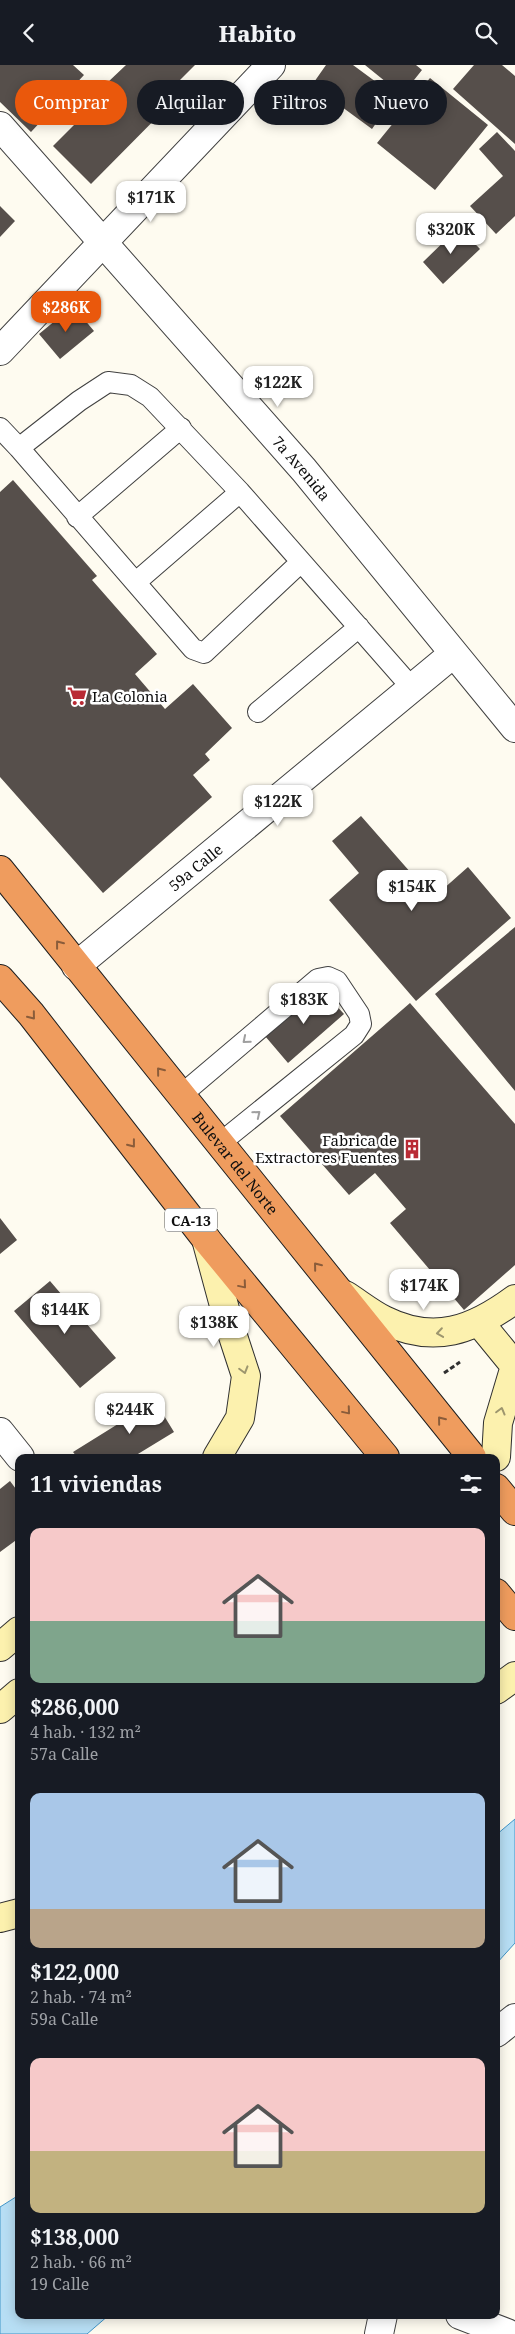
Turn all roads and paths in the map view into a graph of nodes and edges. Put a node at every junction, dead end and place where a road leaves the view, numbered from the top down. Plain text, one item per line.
1 (271, 65) edge
2 (0, 126) edge
3 (103, 242) junction
4 (0, 351) edge
5 (0, 428) edge
6 (181, 429) junction
7 (19, 448) junction
8 (240, 492) junction
9 (77, 517) junction
10 (301, 563) junction
11 (136, 582) junction
12 (358, 627) junction
13 (453, 654) junction
14 (412, 688) junction
15 (258, 712) dead end
16 (510, 714) edge
17 (0, 870) edge
18 (76, 966) junction
19 (0, 979) edge
20 (180, 1096) junction
21 (219, 1144) junction
22 (206, 1239) junction
23 (336, 1289) junction
24 (515, 1299) edge
25 (479, 1322) junction
26 (515, 1366) edge
27 (0, 1432) edge
28 (18, 1454) edge
29 (219, 1454) edge
30 (383, 1454) edge
31 (470, 1454) edge
32 (496, 1454) edge
33 (500, 1493) edge
34 (515, 1511) edge
35 (15, 1634) edge
36 (0, 1647) edge
37 (515, 1676) edge
38 (500, 1687) edge
39 (15, 1696) edge
40 (0, 1709) edge
41 (15, 1914) edge
42 (0, 1918) edge
43 (515, 2018) edge
44 (500, 2030) edge
45 (382, 2319) edge
46 (472, 2319) edge
47 (510, 2331) edge
48 (379, 2334) edge

1 - 3 street
2 - 3 street, 7a Avenida
3 - 4 street
3 - 13 street, 7a Avenida
5 - 7 lane
6 - 7 lane
6 - 8 lane
6 - 9 lane
7 - 9 lane
8 - 10 lane
8 - 11 lane
9 - 11 lane
10 - 11 lane
10 - 12 lane
12 - 14 lane
12 - 15 lane
13 - 14 street, 59a Calle
13 - 16 street, 7a Avenida
14 - 18 street, 59a Calle
18 -> 17 highway, Bulevar del Norte
20 -> 18 highway, Bulevar del Norte
19 -> 22 highway, CA-13
20 - 21 highway, Bulevar del Norte
21 -> 20 lane
23 -> 21 highway, Bulevar del Norte
22 -> 29 main road
22 -> 30 highway, CA-13
25 -> 23 main road
31 -> 23 highway, Bulevar del Norte
24 - 25 main road
25 - 26 main road
32 -> 26 main road
27 - 28 street
33 - 34 highway
35 - 36 main road
37 - 38 main road
39 - 40 main road
41 - 42 main road
43 - 44 street
45 - 48 street
46 - 47 street

